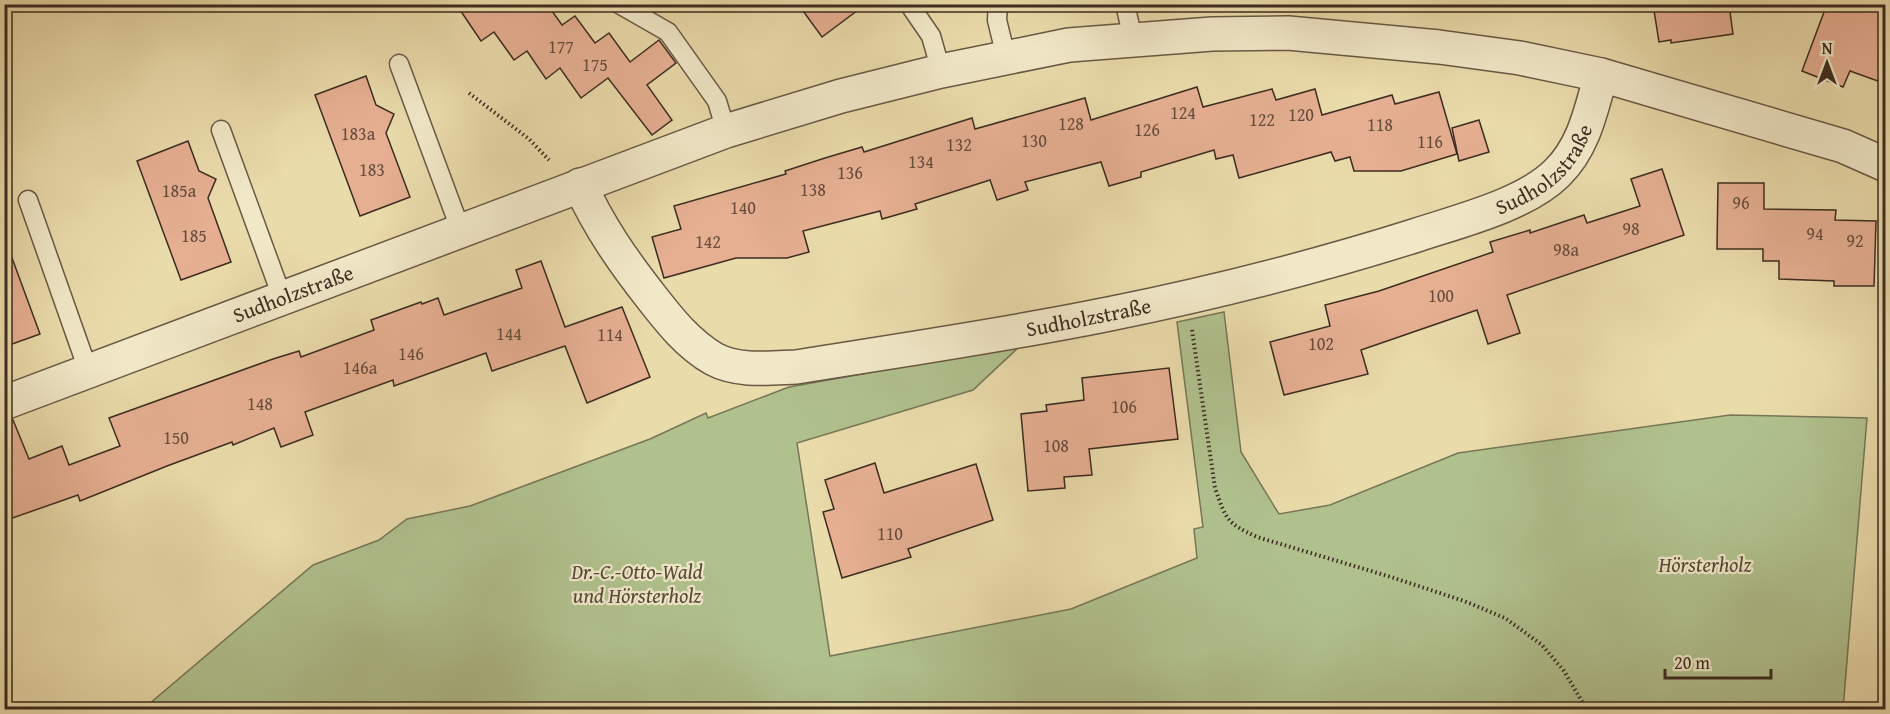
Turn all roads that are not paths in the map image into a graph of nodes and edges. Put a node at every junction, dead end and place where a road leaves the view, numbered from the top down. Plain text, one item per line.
1 (619, 4) edge
2 (909, 4) edge
3 (998, 4) edge
4 (1125, 4) edge
5 (1133, 39) junction
6 (1006, 57) junction
7 (399, 64) dead end
8 (941, 71) junction
9 (1601, 75) junction
10 (221, 130) dead end
11 (726, 131) junction
12 (1886, 165) edge
13 (571, 189) junction
14 (28, 200) dead end
15 (460, 231) junction
16 (282, 297) junction
17 (88, 370) junction
18 (4, 403) edge

1 - 11 lane
2 - 8 lane
3 - 6 lane
4 - 5 lane
5 - 6 street, Sudholzstraße
5 - 9 street, Sudholzstraße
6 - 8 street, Sudholzstraße
7 - 15 lane
8 - 11 street, Sudholzstraße
9 - 12 street, Sudholzstraße
9 - 13 street, Sudholzstraße
10 - 16 lane
11 - 13 street, Sudholzstraße
13 - 15 street, Sudholzstraße
14 - 17 lane
15 - 16 street, Sudholzstraße
16 - 17 street, Sudholzstraße
17 - 18 street, Sudholzstraße

